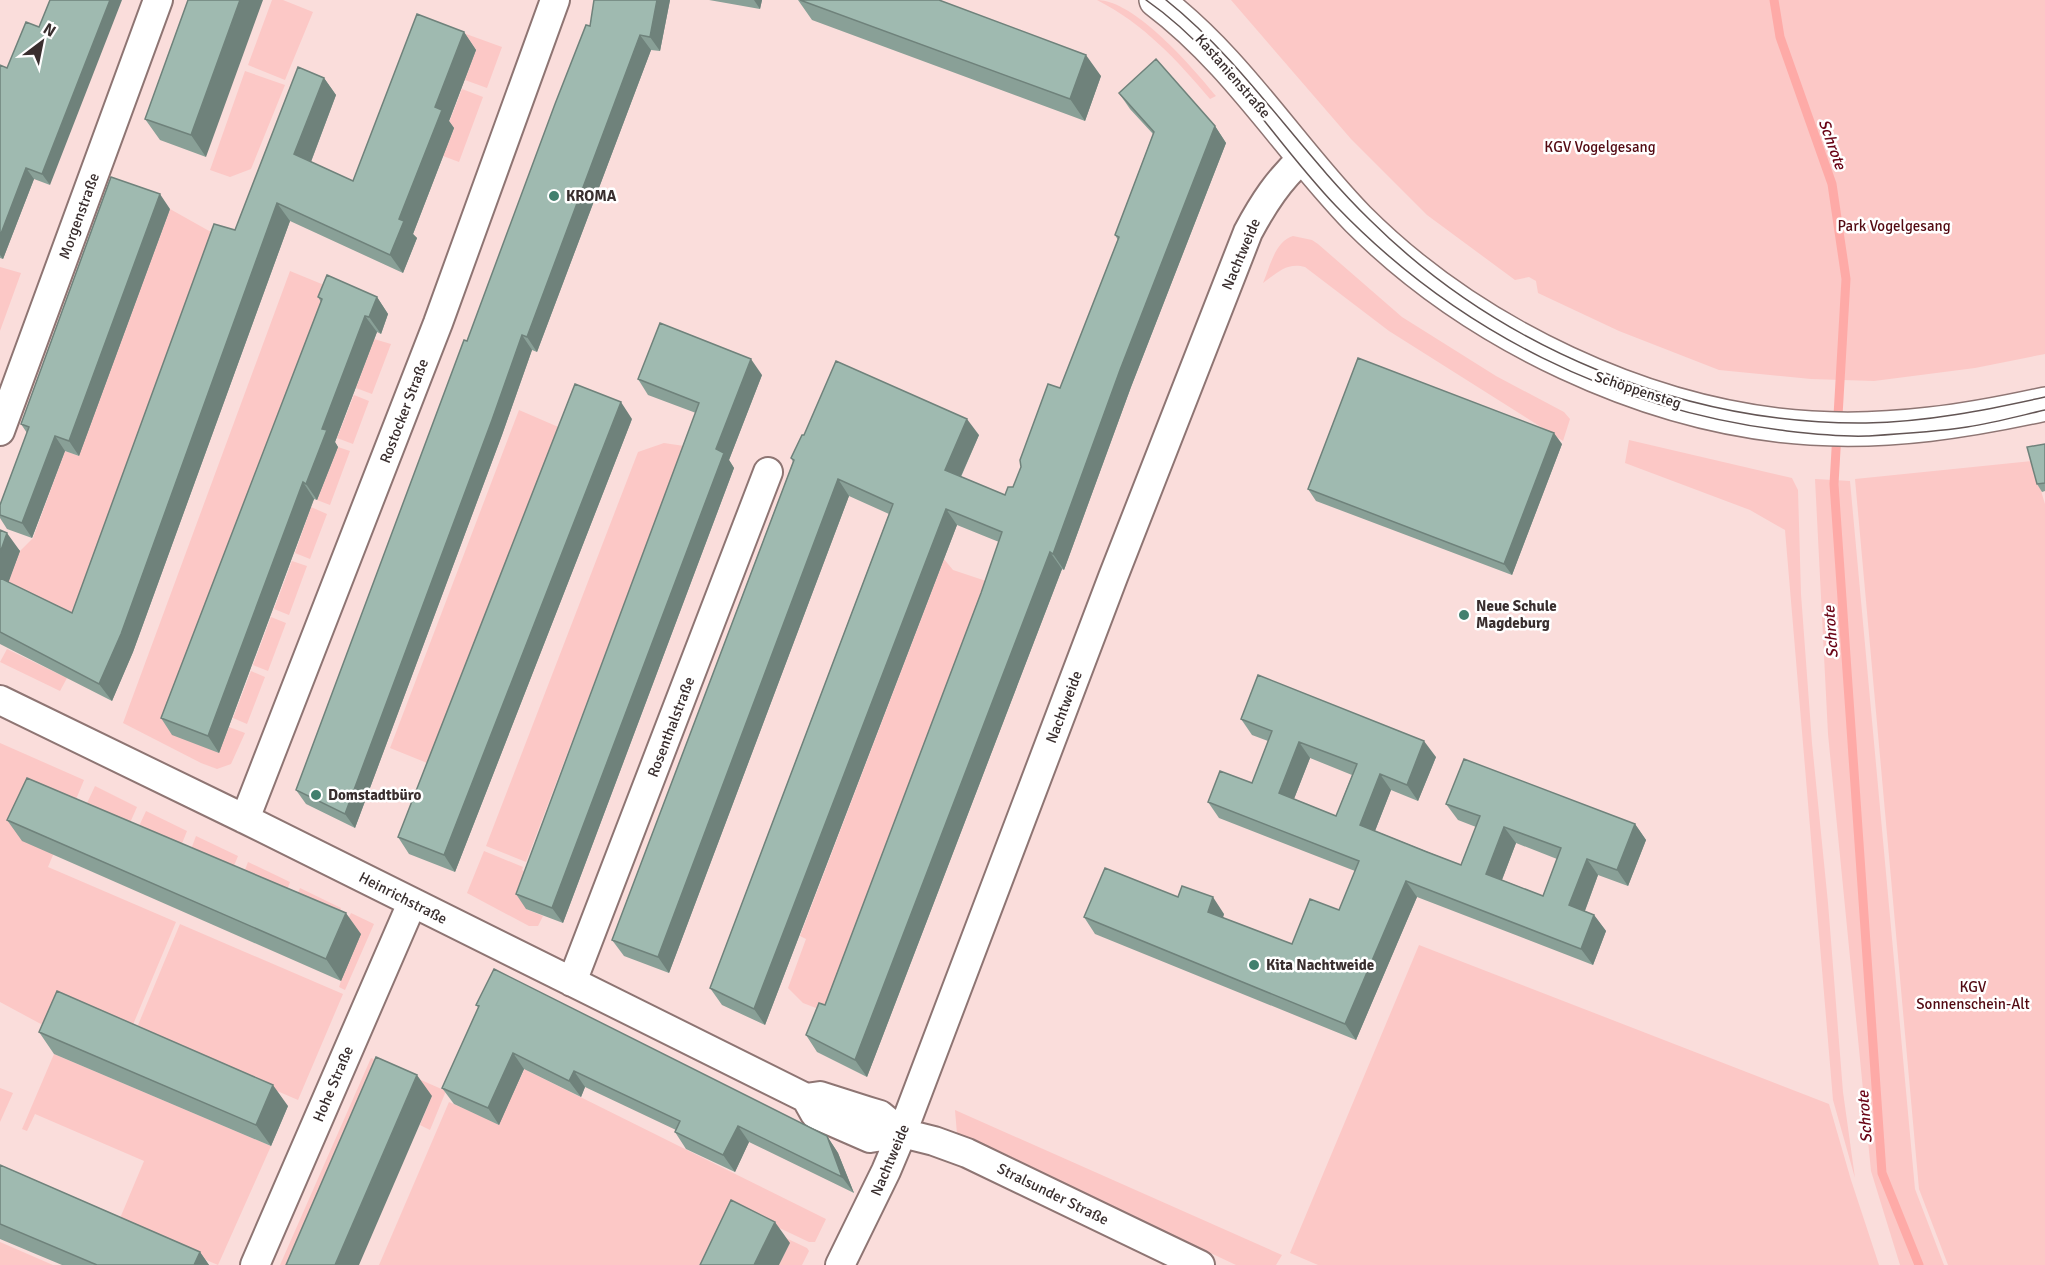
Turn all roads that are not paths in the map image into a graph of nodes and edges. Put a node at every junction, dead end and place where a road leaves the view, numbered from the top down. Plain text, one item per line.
1 (158, 0) edge
2 (555, 0) edge
3 (1156, 0) edge
4 (1303, 158) junction
5 (2045, 404) edge
6 (0, 431) edge
7 (768, 471) dead end
8 (0, 700) edge
9 (245, 819) junction
10 (412, 903) junction
11 (572, 982) junction
12 (902, 1133) junction
13 (255, 1265) edge
14 (840, 1265) edge
15 (1200, 1265) edge

1 - 6 street, Morgenstraße
2 - 9 street, Rostocker Straße
3 - 4 main road, Kastanienstraße
4 - 5 main road, Schöppensteg
4 - 12 street, Nachtweide
7 - 11 street, Rosenthalstraße
8 - 9 street, Heinrichstraße
9 - 10 street, Heinrichstraße
10 - 11 street, Heinrichstraße
10 - 13 street, Hohe Straße
11 - 12 street, Heinrichstraße
12 - 14 street, Nachtweide
12 - 15 street, Stralsunder Straße

